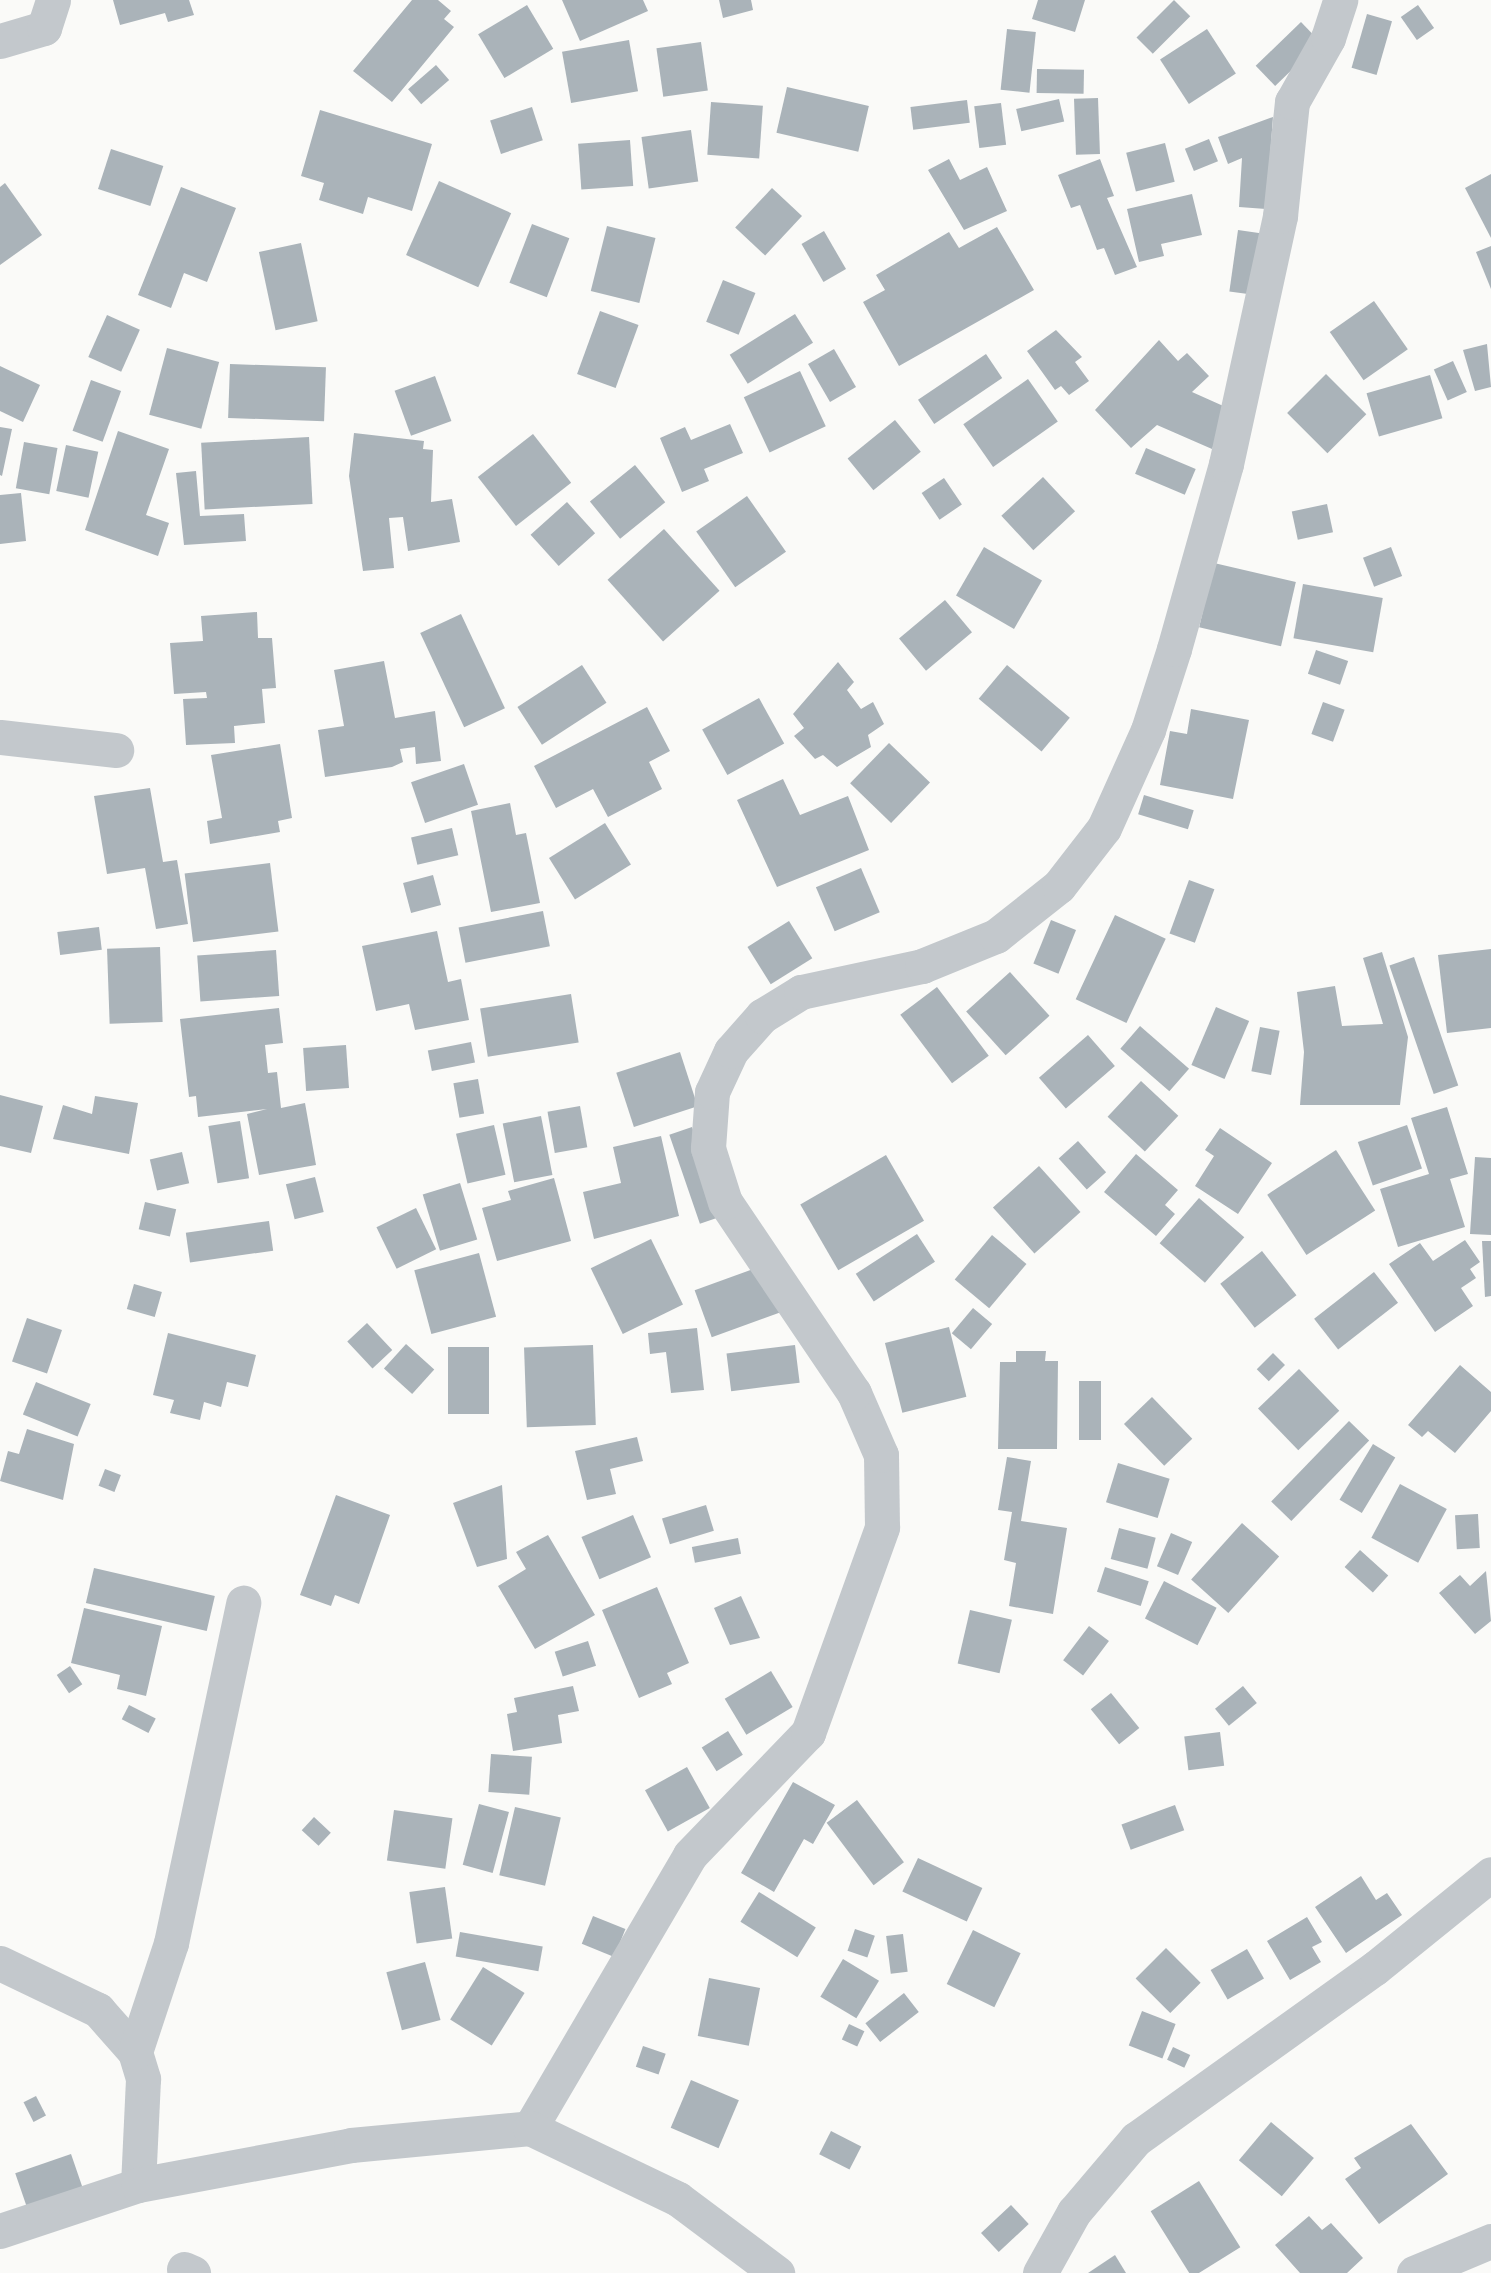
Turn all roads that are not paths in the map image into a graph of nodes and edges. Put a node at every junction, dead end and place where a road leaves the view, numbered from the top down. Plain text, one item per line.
1 (53, 0) edge
2 (1340, 0) edge
3 (0, 40) edge
4 (0, 737) edge
5 (116, 750) dead end
6 (243, 1603) dead end
7 (1491, 1874) edge
8 (2, 1966) edge
9 (136, 2052) junction
10 (530, 2128) junction
11 (138, 2184) junction
12 (0, 2232) edge
13 (1491, 2240) edge
14 (777, 2273) edge
15 (1040, 2273) edge
16 (1414, 2273) edge

1 - 3 street
2 - 10 street
4 - 5 street
6 - 9 street
7 - 15 street
8 - 9 street
9 - 11 street
10 - 11 street
10 - 14 street
11 - 12 street
13 - 16 street

